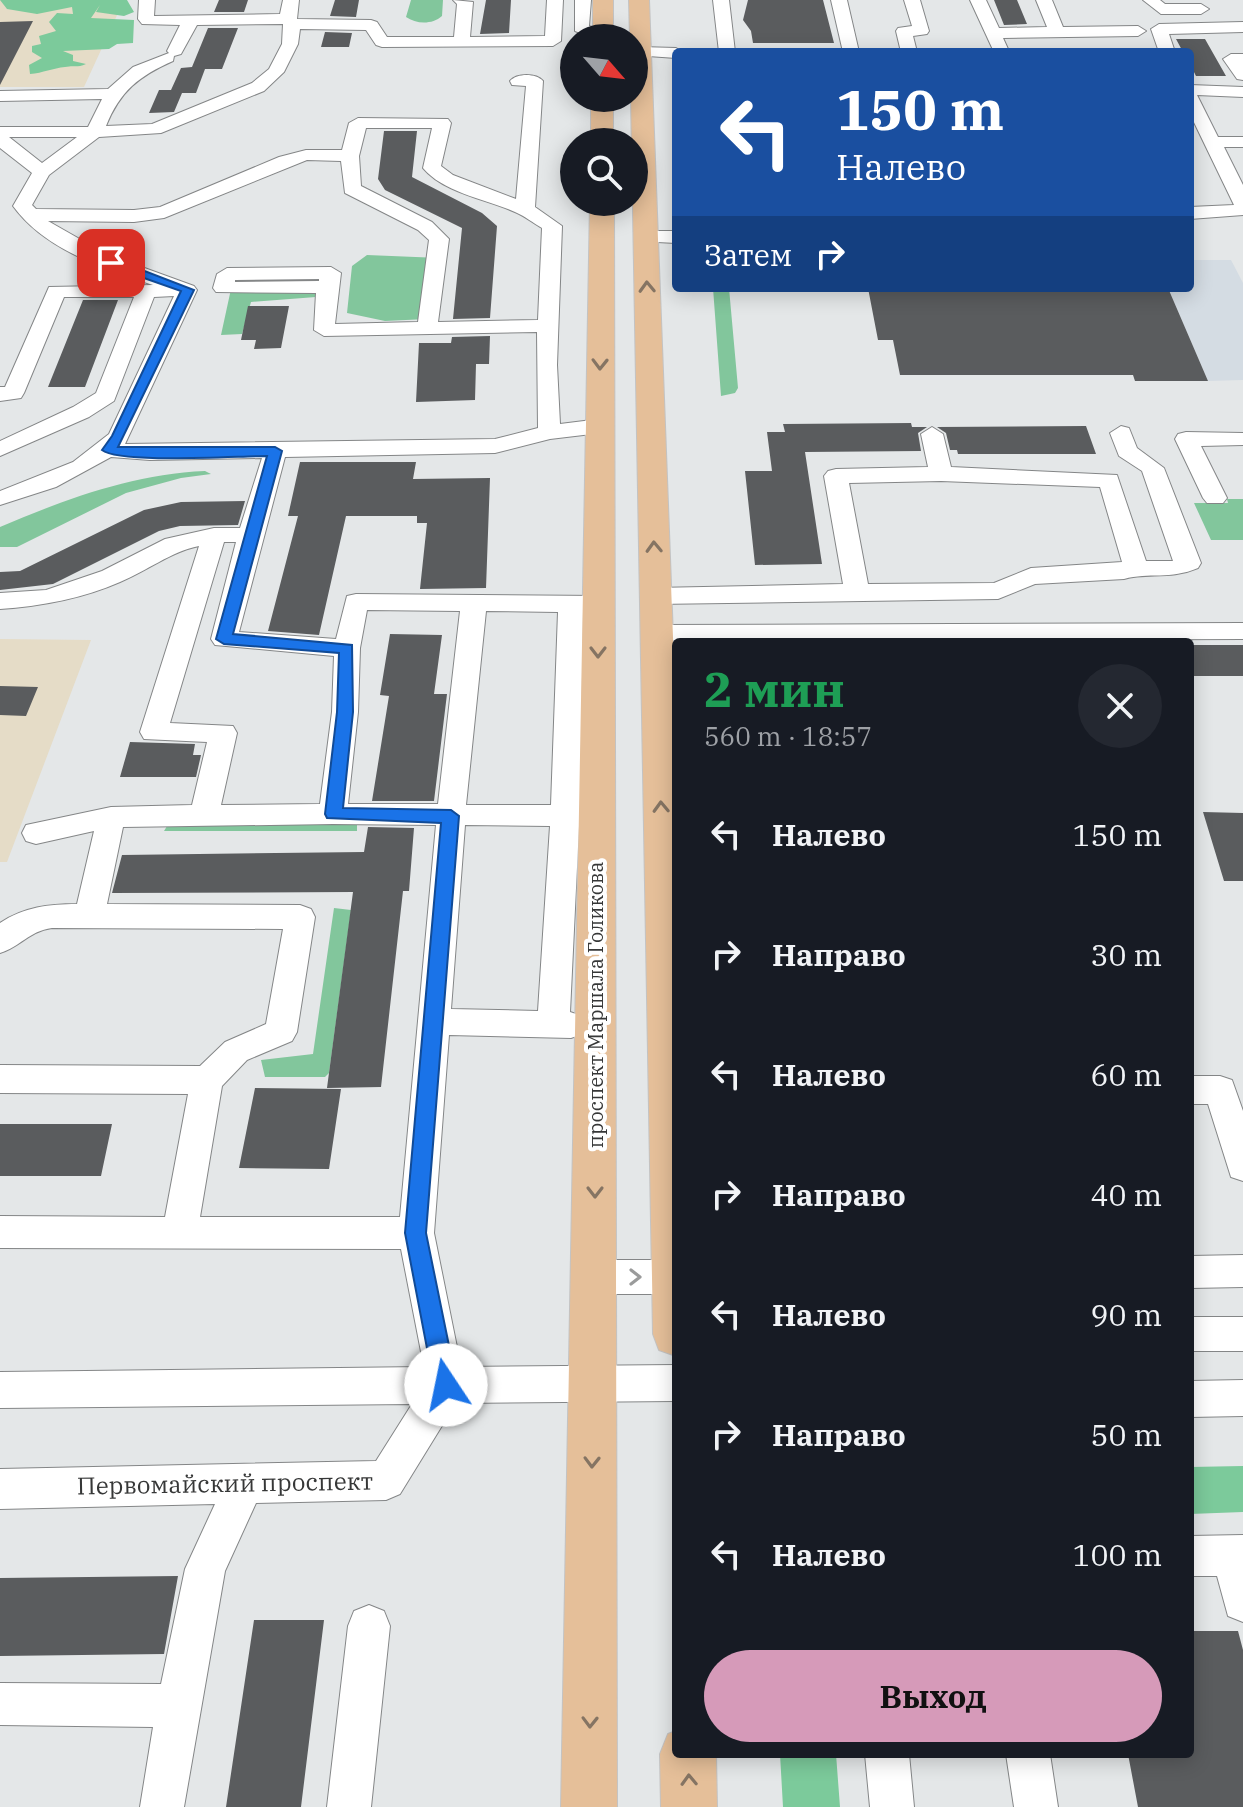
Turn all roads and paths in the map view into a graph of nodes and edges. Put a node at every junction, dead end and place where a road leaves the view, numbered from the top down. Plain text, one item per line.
1 (147, 0) edge
2 (291, 0) edge
3 (461, 0) edge
4 (639, 0) edge
5 (721, 0) edge
6 (839, 0) edge
7 (912, 0) edge
8 (978, 0) edge
9 (1044, 0) edge
10 (1134, 0) edge
11 (555, 1) edge
12 (589, 1) edge
13 (1216, 9) dead end
14 (1155, 14) edge
15 (191, 20) junction
16 (290, 22) junction
17 (598, 24) edge
18 (639, 24) edge
19 (1243, 27) edge
20 (1138, 31) dead end
21 (1057, 32) junction
22 (992, 33) junction
23 (462, 41) junction
24 (727, 48) edge
25 (850, 48) edge
26 (908, 48) edge
27 (1000, 48) edge
28 (1166, 48) edge
29 (648, 52) edge
30 (672, 53) edge
31 (1243, 59) edge
32 (535, 68) junction
33 (1243, 75) edge
34 (1243, 92) edge
35 (110, 94) junction
36 (0, 96) edge
37 (1194, 98) edge
38 (1194, 98) edge
39 (1194, 102) edge
40 (1243, 107) edge
41 (641, 112) edge
42 (0, 132) edge
43 (95, 132) junction
44 (0, 139) edge
45 (1215, 142) junction
46 (1243, 142) edge
47 (350, 156) junction
48 (42, 172) junction
49 (1239, 185) edge
50 (1243, 205) edge
51 (0, 207) edge
52 (525, 209) junction
53 (26, 210) junction
54 (1194, 213) edge
55 (602, 216) edge
56 (661, 237) edge
57 (187, 290) junction
58 (146, 292) junction
59 (548, 326) junction
60 (427, 329) junction
61 (0, 394) edge
62 (600, 426) junction
63 (549, 432) junction
64 (1121, 433) dead end
65 (932, 434) dead end
66 (1242, 441) edge
67 (0, 449) edge
68 (109, 450) junction
69 (275, 451) junction
70 (1152, 468) junction
71 (941, 474) junction
72 (1109, 480) junction
73 (0, 498) edge
74 (1215, 498) dead end
75 (214, 535) junction
76 (250, 535) junction
77 (1133, 566) junction
78 (857, 592) junction
79 (655, 596) junction
80 (0, 601) edge
81 (474, 603) junction
82 (585, 604) junction
83 (1243, 631) edge
84 (657, 633) junction
85 (950, 638) edge
86 (347, 648) junction
87 (333, 814) junction
88 (204, 816) junction
89 (451, 816) junction
90 (581, 816) junction
91 (111, 817) junction
92 (36, 833) dead end
93 (670, 893) edge
94 (90, 916) junction
95 (0, 941) edge
96 (433, 1022) junction
97 (553, 1024) junction
98 (596, 1026) junction
99 (672, 1047) edge
100 (0, 1079) edge
101 (207, 1080) junction
102 (1194, 1090) edge
103 (1243, 1166) edge
104 (0, 1232) edge
105 (180, 1232) junction
106 (416, 1233) junction
107 (1243, 1271) edge
108 (1194, 1272) edge
109 (595, 1277) junction
110 (672, 1277) edge
111 (1194, 1334) edge
112 (1243, 1334) edge
113 (672, 1383) edge
114 (593, 1384) junction
115 (446, 1385) junction
116 (0, 1390) edge
117 (1243, 1398) edge
118 (1194, 1399) edge
119 (245, 1483) junction
120 (0, 1489) edge
121 (1238, 1555) edge
122 (1194, 1556) edge
123 (1243, 1601) edge
124 (369, 1626) dead end
125 (0, 1704) edge
126 (178, 1706) junction
127 (688, 1758) edge
128 (887, 1758) edge
129 (1029, 1758) edge
130 (162, 1807) edge
131 (349, 1807) edge
132 (589, 1807) edge
133 (689, 1807) edge
134 (892, 1807) edge
135 (1036, 1807) edge

1 - 15 street
2 - 16 street
3 - 23 street
4 - 18 main road
5 - 24 street
6 - 25 street
7 - 26 street
8 - 22 street
9 - 21 street
10 - 14 street
11 - 12 street
11 - 32 street
12 - 17 main road
13 - 14 street
14 - 19 street
14 - 28 street
15 - 16 street
15 - 35 street
16 - 23 street
16 - 43 street
20 - 21 street
21 - 22 street
22 - 27 street
23 - 32 street
29 - 30 street
31 - 33 street
32 - 52 street
34 - 37 street
35 - 36 street
35 - 43 street
38 - 40 street
39 - 45 street
41 - 56 main road
42 - 43 street
43 - 48 street
44 - 48 street
45 - 46 street
45 - 49 street
47 - 52 street
47 - 53 street
47 - 60 street
48 - 53 street
49 - 50 street
50 - 54 street
51 - 53 street
52 - 59 street
53 - 57 street
55 -> 62 main road, проспект Маршала Голикова
79 -> 56 main road
57 - 58 street
57 - 60 street
57 - 68 street
58 - 61 street
58 - 67 street
59 - 60 street
59 - 63 street
62 - 63 street
62 - 82 main road, проспект Маршала Голикова
63 - 69 street
64 - 70 street
65 - 71 street
66 - 74 street
68 - 69 street
68 - 73 street
69 - 76 street
70 - 72 street
70 - 77 street
71 - 72 street
71 - 78 street
72 - 77 street
75 - 76 street
75 - 80 street
75 - 88 street
76 - 86 street
77 - 78 street
78 - 79 street
79 - 84 main road
81 - 82 street
81 - 86 street
81 - 89 street
82 - 90 main road, проспект Маршала Голикова
83 - 85 street
84 - 85 street
93 -> 84 main road
86 - 87 street
87 - 88 street
87 - 89 street
88 - 91 street
89 - 90 street
89 - 96 street
90 - 97 street
90 - 98 main road, проспект Маршала Голикова
91 - 92 street
91 - 94 street
93 - 99 main road
94 - 95 street
94 - 101 street
96 - 97 street
96 - 106 street
97 - 98 street
98 -> 109 main road, проспект Маршала Голикова
100 - 101 street
101 - 105 street
102 - 103 street
104 - 105 street
105 - 106 street
106 - 115 street
107 - 108 street
109 -> 110 street
109 - 114 main road, проспект Маршала Голикова
111 - 112 street
113 - 114 street
114 - 115 street
114 -> 132 main road, проспект Маршала Голикова
115 - 116 street
115 - 119 street, Первомайский проспект
117 - 118 street
119 - 120 street, Первомайский проспект
119 - 126 street
121 - 122 street
121 - 123 street
124 - 131 street
125 - 126 street
126 - 130 street
133 -> 127 main road
128 - 134 street
129 - 135 street

